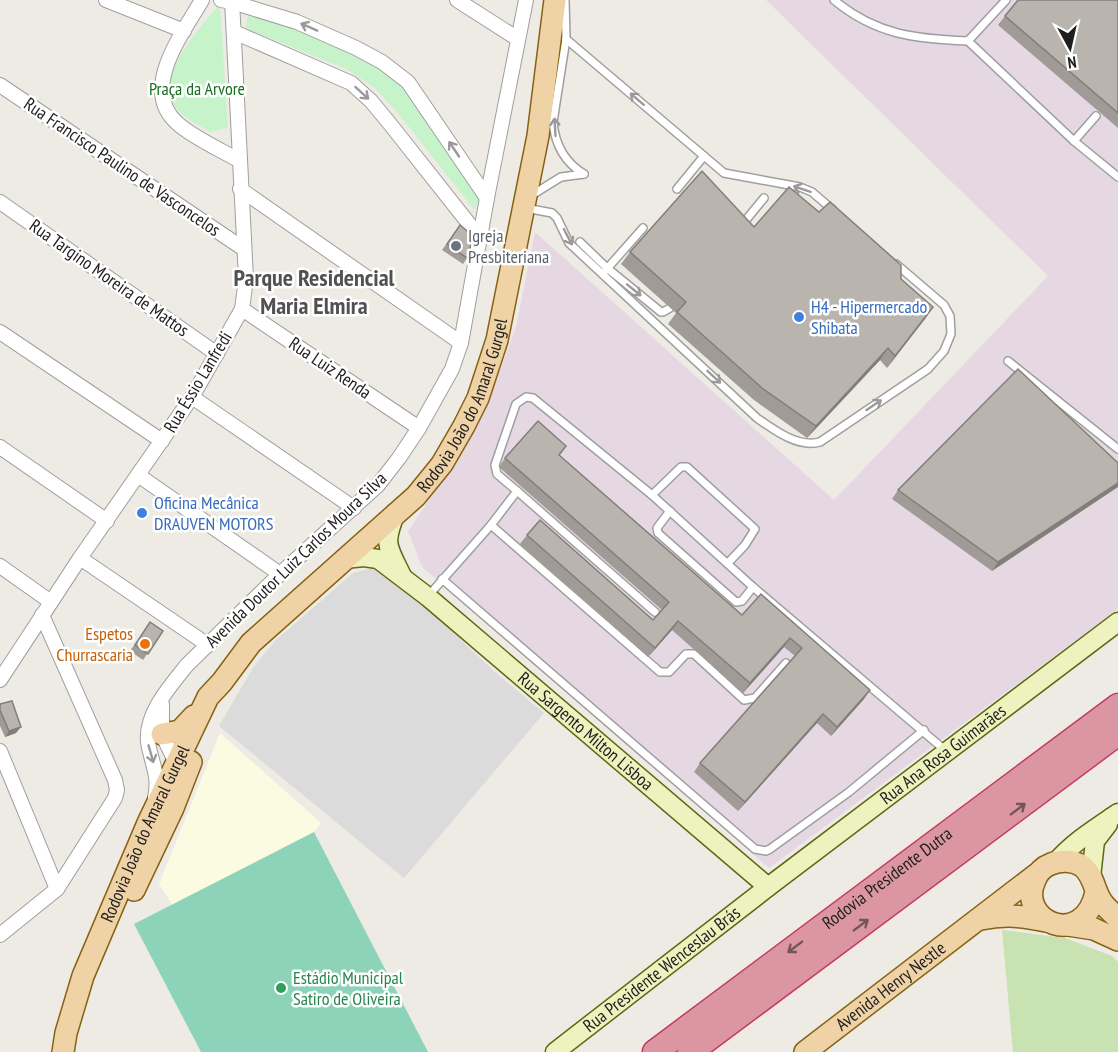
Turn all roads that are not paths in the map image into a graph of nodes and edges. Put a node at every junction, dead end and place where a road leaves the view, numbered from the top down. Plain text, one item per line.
1 (106, 0) edge
2 (226, 0) edge
3 (457, 0) edge
4 (526, 0) edge
5 (555, 0) edge
6 (565, 0) edge
7 (834, 0) edge
8 (1006, 0) edge
9 (200, 4) edge
10 (184, 31) junction
11 (234, 32) junction
12 (518, 39) junction
13 (968, 41) junction
14 (557, 42) junction
15 (0, 85) edge
16 (1096, 116) dead end
17 (1074, 141) junction
18 (704, 156) junction
19 (240, 161) junction
20 (1118, 164) edge
21 (1115, 174) edge
22 (240, 189) junction
23 (677, 189) dead end
24 (487, 198) junction
25 (764, 198) dead end
26 (0, 202) edge
27 (524, 204) junction
28 (838, 215) edge
29 (643, 228) dead end
30 (737, 230) edge
31 (481, 239) junction
32 (580, 242) dead end
33 (244, 249) junction
34 (891, 260) edge
35 (605, 271) junction
36 (670, 308) dead end
37 (242, 309) junction
38 (0, 332) edge
39 (461, 343) junction
40 (217, 354) junction
41 (1008, 361) dead end
42 (192, 397) junction
43 (419, 428) junction
44 (162, 441) junction
45 (0, 447) edge
46 (1118, 449) edge
47 (138, 475) junction
48 (517, 491) junction
49 (652, 495) junction
50 (354, 508) junction
51 (670, 511) junction
52 (397, 512) junction
53 (107, 521) junction
54 (491, 525) junction
55 (80, 558) junction
56 (344, 559) junction
57 (728, 563) junction
58 (0, 566) edge
59 (280, 574) junction
60 (402, 578) junction
61 (442, 579) junction
62 (753, 587) junction
63 (428, 597) junction
64 (51, 602) junction
65 (655, 612) dead end
66 (42, 615) junction
67 (1118, 622) edge
68 (208, 645) junction
69 (786, 663) edge
70 (0, 680) edge
71 (222, 682) junction
72 (1118, 692) edge
73 (162, 699) junction
74 (202, 706) junction
75 (1118, 706) edge
76 (924, 730) junction
77 (162, 734) junction
78 (1080, 734) junction
79 (1113, 743) edge
80 (0, 751) edge
81 (947, 752) junction
82 (177, 763) junction
83 (173, 808) junction
84 (1116, 815) edge
85 (148, 823) junction
86 (1056, 862) junction
87 (1037, 874) junction
88 (1094, 884) junction
89 (768, 887) junction
90 (57, 889) junction
91 (1118, 919) edge
92 (978, 920) junction
93 (1046, 921) junction
94 (1068, 925) junction
95 (0, 935) edge
96 (1118, 940) edge
97 (78, 993) junction
98 (747, 1010) junction
99 (63, 1052) edge
100 (555, 1052) edge
101 (655, 1052) edge
102 (690, 1052) edge
103 (706, 1052) edge
104 (805, 1052) edge

1 - 10 street
2 - 9 street
2 - 11 street, Rua Éssio Lanfredi
24 -> 2 street
3 - 12 street
4 - 12 street, Avenida Doutor Luiz Carlos Moura Silva
5 - 14 main road, Rodovia João do Amaral Gurgel
6 - 14 main road, Rodovia João do Amaral Gurgel
7 - 13 lane
8 - 13 lane
9 - 10 street
10 - 19 street
11 - 19 street, Rua Éssio Lanfredi
11 -> 31 street
12 - 24 street, Avenida Doutor Luiz Carlos Moura Silva
13 - 17 lane
18 -> 14 lane
14 - 27 main road, Rodovia João do Amaral Gurgel
27 -> 14 lane
15 - 33 street, Rua Francisco Paulino de Vasconcelos
16 - 17 lane
17 - 21 lane
18 - 23 lane
28 -> 18 lane
19 - 22 street, Rua Éssio Lanfredi
20 - 21 lane
22 - 33 street, Rua Éssio Lanfredi
22 - 39 street
24 - 31 street, Avenida Doutor Luiz Carlos Moura Silva
25 - 30 lane
26 - 40 street, Rua Targino Moreira de Mattos
27 -> 35 lane
27 - 52 main road, Rodovia João do Amaral Gurgel
29 - 35 lane
31 - 39 street, Avenida Doutor Luiz Carlos Moura Silva
32 - 35 lane
33 - 37 street, Rua Éssio Lanfredi
35 -> 34 lane
35 -> 36 lane
37 - 40 street, Rua Éssio Lanfredi
37 - 43 street, Rua Luiz Renda
38 - 44 street
39 - 43 street, Avenida Doutor Luiz Carlos Moura Silva
40 - 42 street, Rua Éssio Lanfredi
41 - 46 lane
42 - 44 street, Rua Éssio Lanfredi
42 - 50 street
43 - 50 street, Avenida Doutor Luiz Carlos Moura Silva
44 - 47 street, Rua Éssio Lanfredi
45 - 53 street
47 - 53 street, Rua Éssio Lanfredi
47 - 59 street
48 - 49 lane
48 - 54 lane
48 - 65 lane
49 - 51 lane
49 - 57 lane
50 - 59 street, Avenida Doutor Luiz Carlos Moura Silva
51 - 57 lane
51 - 62 lane
52 - 56 main road, Rodovia João do Amaral Gurgel
52 - 60 street
53 - 55 street, Rua Éssio Lanfredi
54 - 61 lane
54 - 69 lane
55 - 64 street, Rua Éssio Lanfredi
55 - 68 street
56 - 60 street, Rua Sargento Milton Lisboa
56 - 71 main road, Rodovia João do Amaral Gurgel
57 - 62 lane
58 - 64 street
59 - 68 street, Avenida Doutor Luiz Carlos Moura Silva
60 - 63 street, Rua Sargento Milton Lisboa
61 - 63 lane
61 - 76 lane
62 - 76 lane
63 - 89 street, Rua Sargento Milton Lisboa
64 - 66 street, Rua Éssio Lanfredi
66 - 70 street, Rua Éssio Lanfredi
66 - 90 street
67 - 81 street, Rua Ana Rosa Guimarães
68 - 73 street, Avenida Doutor Luiz Carlos Moura Silva
71 - 74 main road, Rodovia João do Amaral Gurgel
71 - 83 main road, Rodovia João do Amaral Gurgel
72 - 78 highway
73 - 77 street
73 -> 85 street, Avenida Doutor Luiz Carlos Moura Silva
74 - 77 main road
74 - 82 main road, Rodovia João do Amaral Gurgel
75 - 78 highway, Rodovia Presidente Dutra
76 - 81 lane
77 - 82 street
78 -> 101 highway, Rodovia Presidente Dutra
98 -> 79 highway, Rodovia Presidente Dutra
80 - 90 street
81 - 89 street, Rua Ana Rosa Guimarães
82 - 83 main road
82 - 85 main road, Rodovia João do Amaral Gurgel
83 - 97 main road, Rodovia João do Amaral Gurgel
84 - 86 street
84 - 88 street
85 - 97 main road, Rodovia João do Amaral Gurgel
86 - 87 main road
86 - 88 main road
87 - 92 main road, Avenida Henry Nestle
87 - 93 main road
88 - 91 main road
88 - 94 main road
89 - 100 street, Rua Presidente Wenceslau Brás
90 - 95 street
92 - 93 main road
92 - 104 main road, Avenida Henry Nestle
93 - 94 main road
94 - 96 main road
97 - 99 main road, Rodovia João do Amaral Gurgel
98 - 102 highway, Rodovia Presidente Dutra
98 - 103 highway

